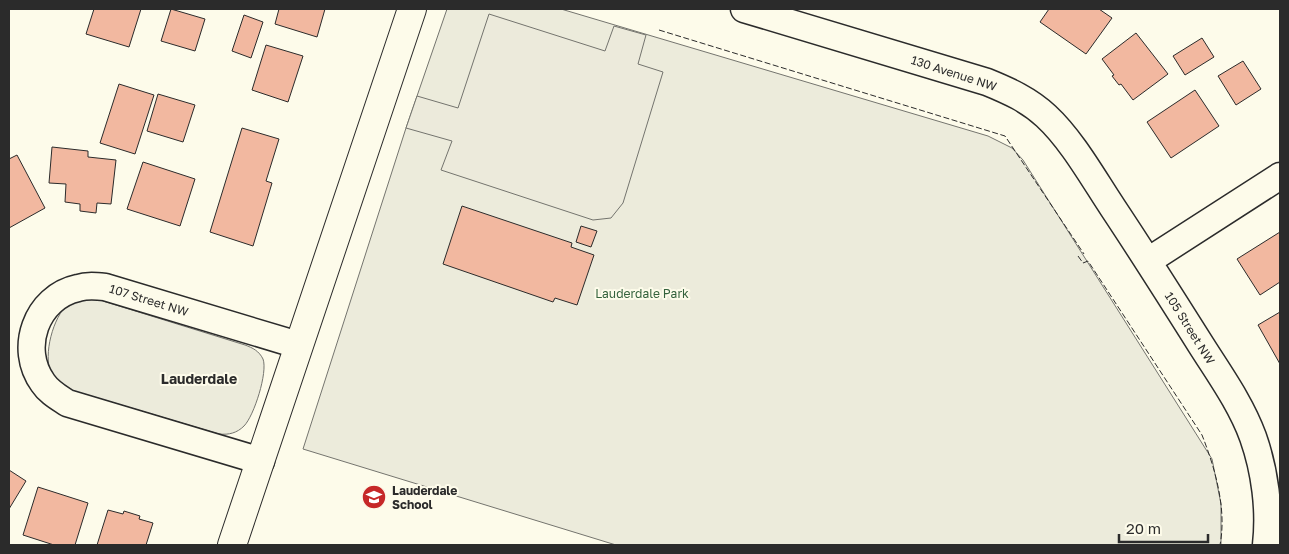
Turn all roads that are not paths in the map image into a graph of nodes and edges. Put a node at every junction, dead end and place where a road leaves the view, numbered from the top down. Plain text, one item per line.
1 (412, 9) edge
2 (744, 9) edge
3 (1280, 176) edge
4 (1148, 261) junction
5 (298, 345) junction
6 (261, 461) junction
7 (232, 545) edge
8 (1266, 545) edge

1 - 5 street
2 - 4 street, 130 Avenue NW
3 - 4 street
4 - 8 street, 105 Street NW
5 - 6 street
5 - 6 street, 107 Street NW
6 - 7 street

